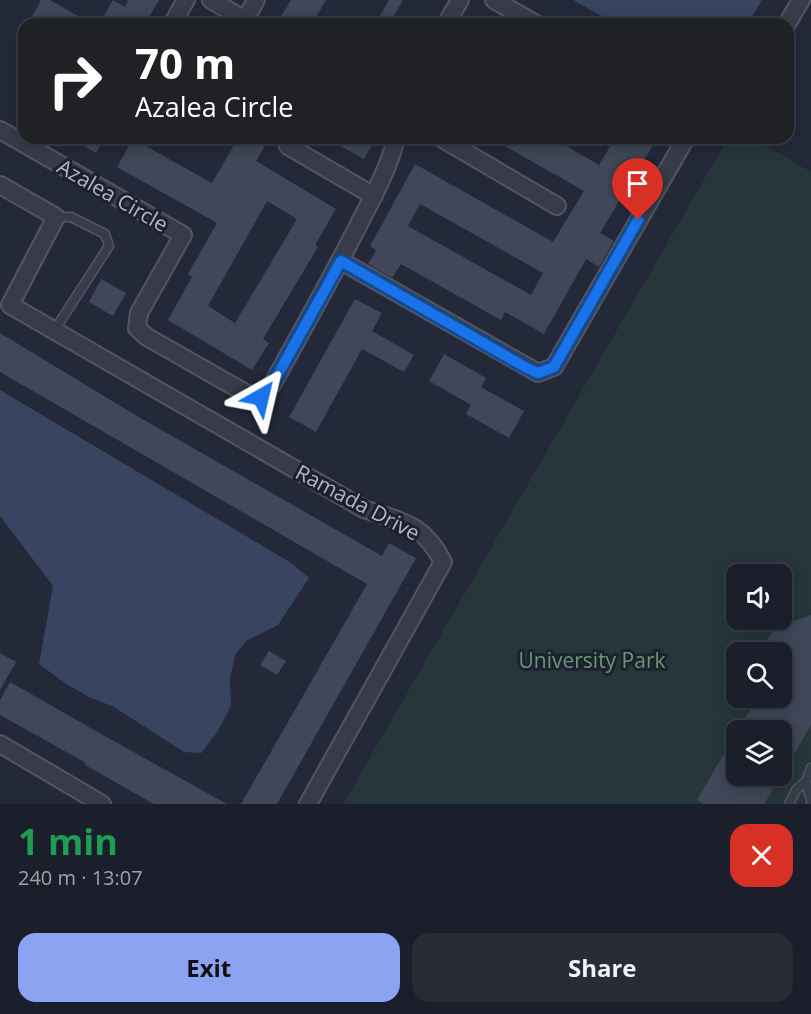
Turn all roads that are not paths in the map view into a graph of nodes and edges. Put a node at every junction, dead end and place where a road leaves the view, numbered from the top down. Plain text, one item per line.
1 (186, 0) edge
2 (211, 0) edge
3 (256, 0) edge
4 (460, 0) edge
5 (494, 0) edge
6 (801, 0) edge
7 (176, 18) edge
8 (238, 18) edge
9 (246, 18) edge
10 (450, 18) edge
11 (526, 18) edge
12 (790, 18) edge
13 (0, 130) edge
14 (18, 137) edge
15 (34, 144) edge
16 (394, 144) edge
17 (451, 144) edge
18 (683, 144) edge
19 (288, 146) dead end
20 (0, 184) edge
21 (374, 196) junction
22 (557, 206) dead end
23 (56, 218) junction
24 (341, 261) junction
25 (54, 331) junction
26 (0, 744) edge
27 (811, 768) edge
28 (806, 781) junction
29 (811, 801) edge
30 (102, 804) edge
31 (308, 804) edge
32 (789, 804) edge

1 - 7 street
2 - 8 street
3 - 9 street
4 - 10 street
5 - 11 street
6 - 12 street
13 - 14 street, Azalea Circle
15 - 24 street, Azalea Circle
16 - 21 street
17 - 22 street
18 - 24 street
19 - 21 street
20 - 23 street
21 - 24 street
23 - 25 street, Ramada Drive
23 - 25 lane
25 - 31 street, Ramada Drive
26 - 30 street
27 - 28 lane
28 - 29 lane
28 - 32 lane

